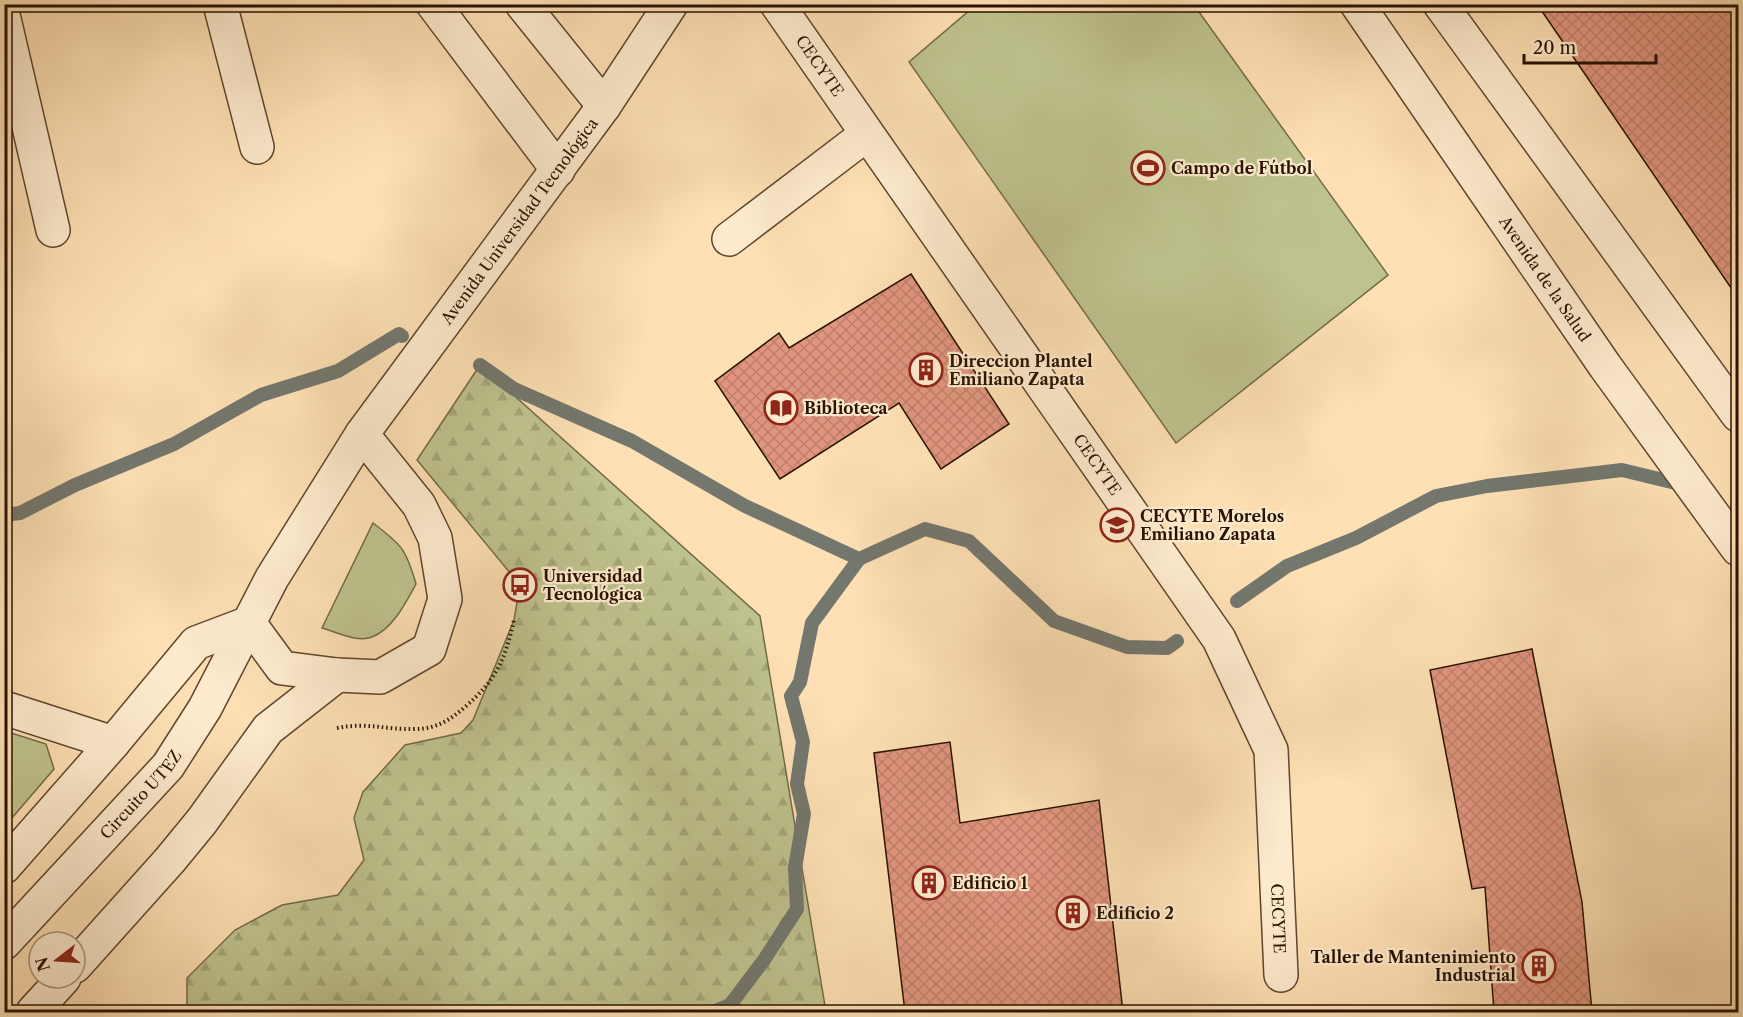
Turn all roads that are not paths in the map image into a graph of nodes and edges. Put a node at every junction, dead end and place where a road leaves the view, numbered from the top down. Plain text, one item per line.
1 (220, 4) edge
2 (433, 4) edge
3 (522, 4) edge
4 (672, 4) edge
5 (777, 4) edge
6 (1357, 4) edge
7 (1440, 4) edge
8 (4, 19) edge
9 (604, 106) junction
10 (867, 134) junction
11 (257, 147) dead end
12 (558, 170) junction
13 (53, 230) dead end
14 (729, 239) dead end
15 (1738, 415) edge
16 (362, 434) junction
17 (1738, 549) edge
18 (249, 623) junction
19 (337, 675) junction
20 (4, 708) edge
21 (113, 743) junction
22 (4, 867) edge
23 (4, 943) edge
24 (87, 952) edge
25 (1281, 975) dead end
26 (53, 990) edge
27 (33, 1012) edge

1 - 11 street
2 - 12 street
3 - 9 street
4 - 9 street, Avenida Universidad Tecnológica
5 - 10 street, CECYTE
6 - 17 street, Avenida de la Salud
7 - 15 street
8 - 13 street
9 - 12 street, Avenida Universidad Tecnológica
10 - 14 street
10 - 25 street, CECYTE
12 - 16 street, Avenida Universidad Tecnológica
16 - 18 street, Avenida Universidad Tecnológica
16 - 19 street
18 - 19 street
18 - 21 street
18 - 23 street, Circuito UTEZ
19 - 24 street
20 - 21 street
21 - 22 street
26 - 27 street

